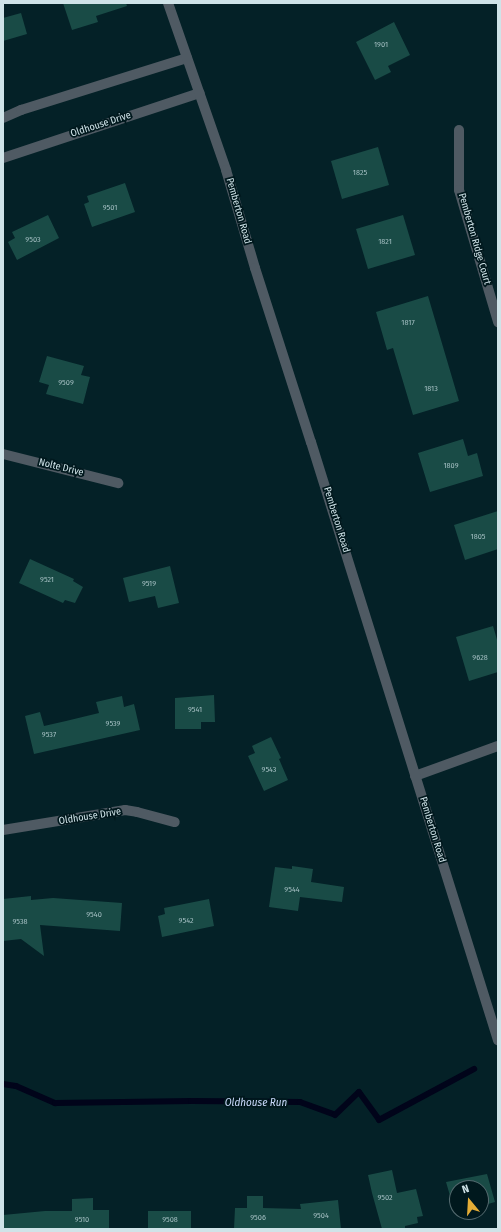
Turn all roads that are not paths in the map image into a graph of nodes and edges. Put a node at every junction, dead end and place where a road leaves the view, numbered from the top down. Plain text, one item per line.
1 (168, 3) edge
2 (187, 58) junction
3 (200, 93) junction
4 (3, 118) edge
5 (459, 130) dead end
6 (3, 158) edge
7 (498, 322) edge
8 (3, 454) edge
9 (118, 482) dead end
10 (498, 746) edge
11 (415, 776) junction
12 (176, 822) dead end
13 (3, 830) edge
14 (498, 1040) edge

1 - 2 street, Pemberton Road
2 - 3 street, Pemberton Road
2 - 4 street
3 - 6 street, Oldhouse Drive
3 - 11 street, Pemberton Road
5 - 7 street, Pemberton Ridge Court
8 - 9 street, Nolte Drive
10 - 11 street
11 - 14 street, Pemberton Road
12 - 13 street, Oldhouse Drive

